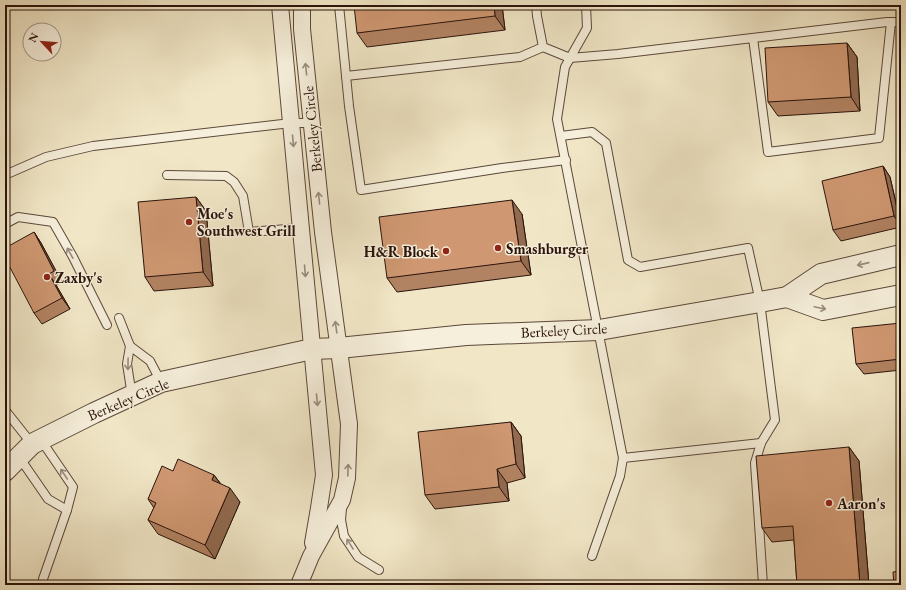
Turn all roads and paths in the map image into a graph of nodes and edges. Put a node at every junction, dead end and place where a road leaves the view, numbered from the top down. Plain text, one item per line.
1 (280, 5) edge
2 (302, 5) edge
3 (339, 5) edge
4 (536, 5) edge
5 (586, 5) edge
6 (891, 22) junction
7 (901, 22) edge
8 (753, 38) junction
9 (543, 47) junction
10 (570, 58) junction
11 (346, 76) junction
12 (291, 123) junction
13 (312, 123) junction
14 (561, 136) junction
15 (566, 160) junction
16 (5, 175) edge
17 (166, 175) dead end
18 (5, 224) edge
19 (301, 228) junction
20 (901, 255) edge
21 (901, 295) edge
22 (786, 297) junction
23 (760, 302) junction
24 (119, 318) dead end
25 (107, 325) dead end
26 (599, 330) junction
27 (130, 346) junction
28 (339, 348) junction
29 (312, 349) junction
30 (161, 382) junction
31 (132, 396) junction
32 (5, 410) edge
33 (761, 443) junction
34 (31, 447) junction
35 (623, 458) junction
36 (5, 471) edge
37 (342, 500) junction
38 (68, 510) junction
39 (311, 556) junction
40 (592, 556) dead end
41 (379, 570) dead end
42 (43, 579) dead end
43 (299, 585) edge
44 (763, 585) edge

1 - 12 street, Berkeley Circle
13 -> 2 street, Berkeley Circle
3 - 11 lane
4 - 9 lane
5 - 10 lane
6 - 7 lane
6 - 8 lane
6 - 8 lane
8 - 10 lane
9 - 10 lane
9 - 11 lane
10 - 14 lane
11 - 15 lane
12 - 13 lane
12 - 16 lane
12 -> 19 street, Berkeley Circle
28 -> 13 street, Berkeley Circle
14 - 15 lane
14 - 23 lane
15 - 26 lane
17 - 19 lane
25 -> 18 lane
19 -> 29 street, Berkeley Circle
20 -> 22 street, Berkeley Circle
22 -> 21 street
22 - 23 street, Berkeley Circle
23 - 26 street, Berkeley Circle
23 - 33 lane
24 - 27 lane
26 - 28 street, Berkeley Circle
26 - 35 lane
27 - 30 lane
27 -> 31 lane
28 - 29 street, Berkeley Circle
37 -> 28 street, Berkeley Circle
29 - 30 street, Berkeley Circle
29 -> 39 street, Berkeley Circle
30 - 31 street, Berkeley Circle
31 - 34 street, Berkeley Circle
32 - 34 lane
33 - 35 lane
33 - 44 lane
34 - 36 street, Berkeley Circle
34 - 38 lane
38 -> 34 lane
35 - 40 lane
37 - 39 street, Berkeley Circle
41 -> 37 lane
38 - 42 lane
39 - 43 street, Berkeley Circle

